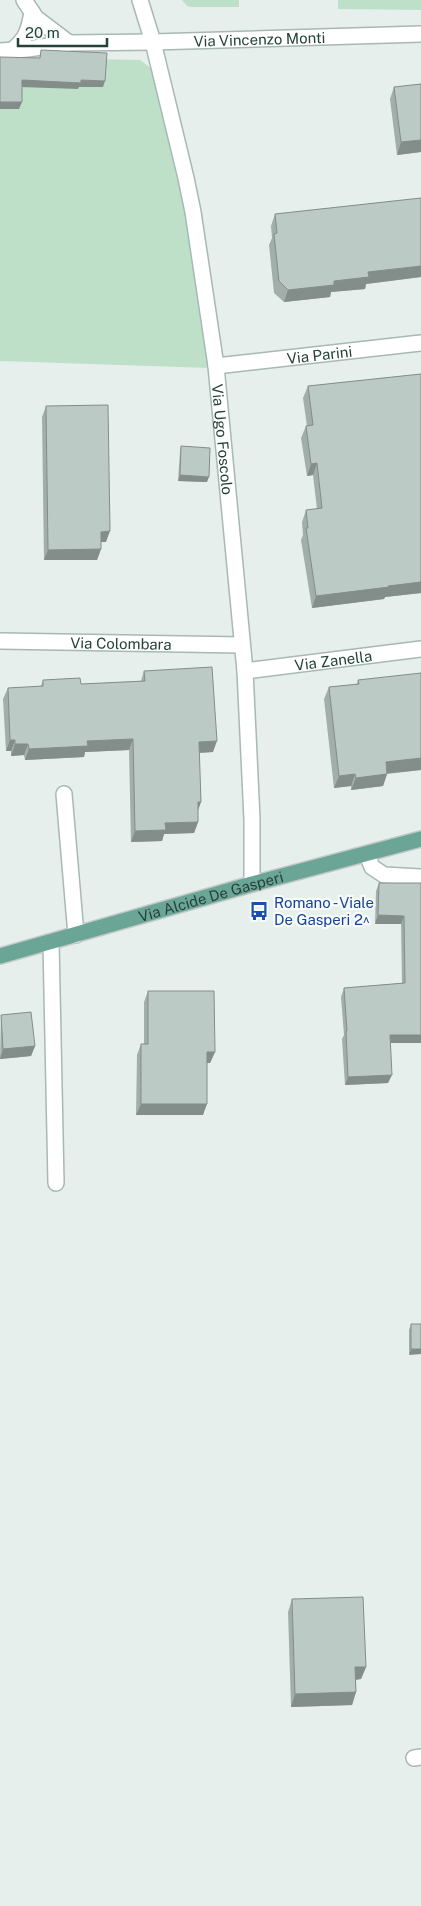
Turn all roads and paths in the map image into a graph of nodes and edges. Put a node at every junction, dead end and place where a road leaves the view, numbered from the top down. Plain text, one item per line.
1 (140, 0) edge
2 (28, 6) edge
3 (421, 34) edge
4 (69, 42) junction
5 (153, 42) junction
6 (6, 51) edge
7 (421, 343) edge
8 (216, 366) junction
9 (0, 641) edge
10 (242, 645) junction
11 (421, 649) edge
12 (245, 671) junction
13 (64, 794) dead end
14 (421, 839) edge
15 (367, 854) junction
16 (421, 877) edge
17 (252, 884) junction
18 (76, 935) junction
19 (51, 942) junction
20 (0, 956) edge
21 (56, 1183) dead end

1 - 5 street, Via Ugo Foscolo
2 - 4 street
2 - 6 street
3 - 5 street, Via Vincenzo Monti
4 - 5 street, Via Vincenzo Monti
4 - 6 street, Via Vincenzo Monti
5 - 8 street, Via Ugo Foscolo
7 - 8 street, Via Parini
8 - 10 street, Via Ugo Foscolo
9 - 10 street, Via Colombara
10 - 12 street, Via Ugo Foscolo
11 - 12 street, Via Zanella
12 - 17 street, Via Ugo Foscolo
13 - 18 street
14 - 15 main road, Via Alcide De Gasperi
15 - 16 street
15 - 17 main road, Via Alcide De Gasperi
17 - 18 main road, Via Alcide De Gasperi
18 - 19 main road, Via Alcide De Gasperi
19 - 20 main road, Via Alcide De Gasperi
19 - 21 street

